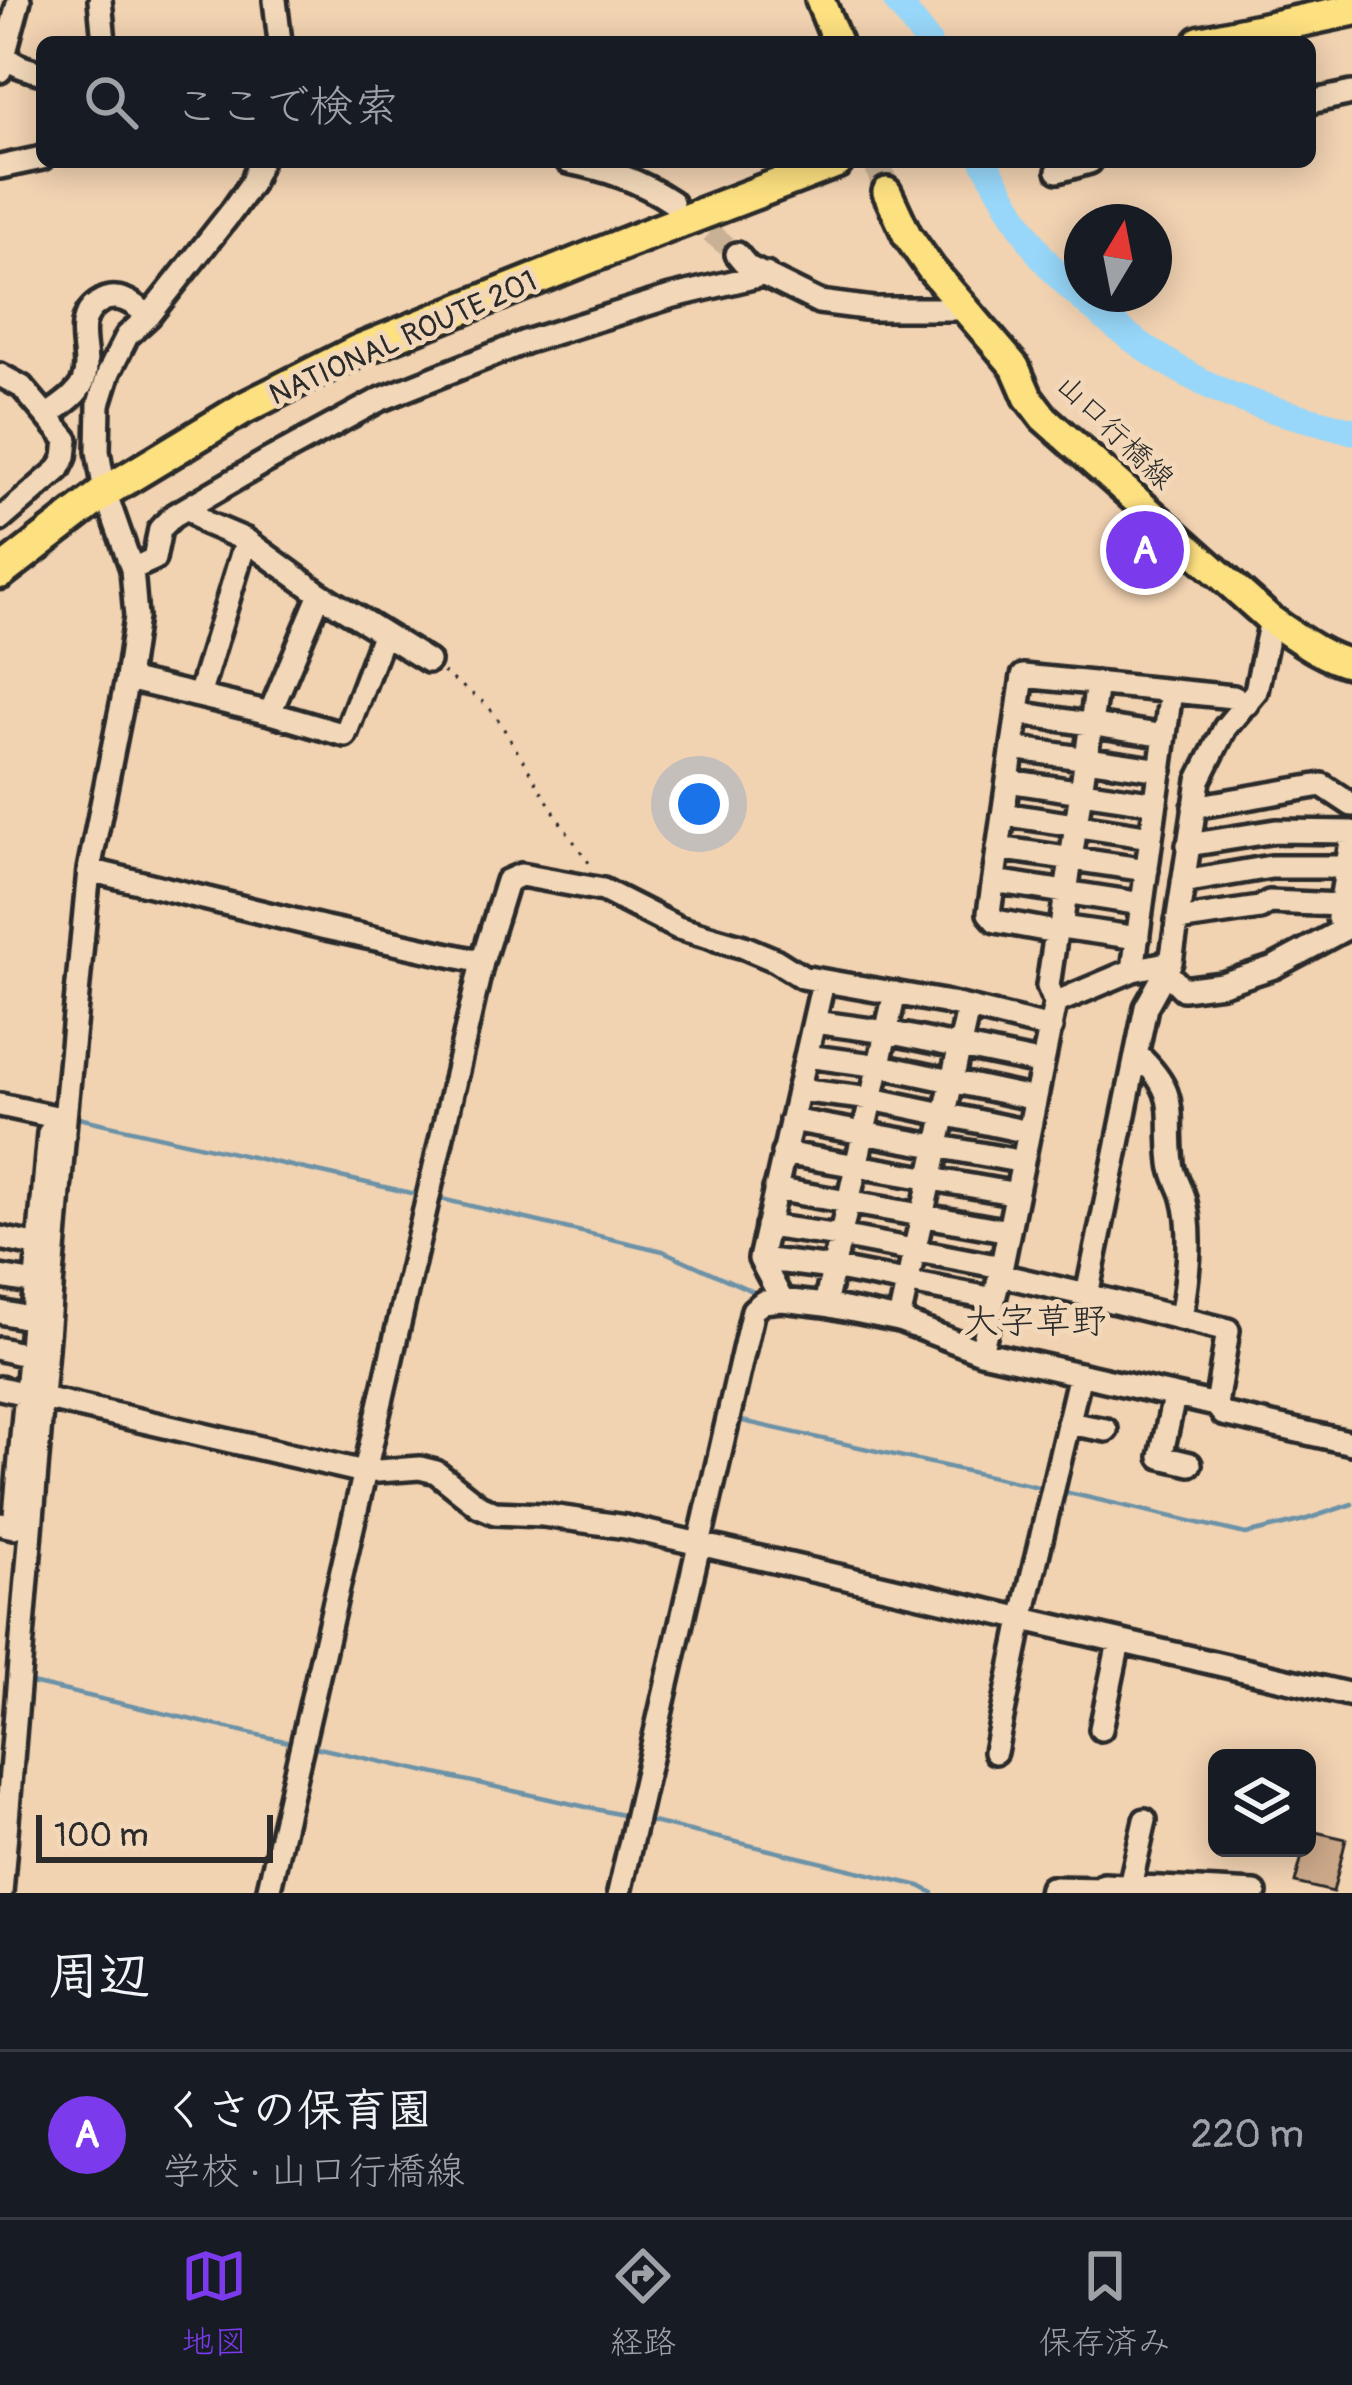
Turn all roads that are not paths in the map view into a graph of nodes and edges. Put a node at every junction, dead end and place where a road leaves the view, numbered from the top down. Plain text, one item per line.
1 (100, 0) edge
2 (275, 0) edge
3 (820, 0) edge
4 (1352, 10) edge
5 (12, 14) edge
6 (103, 36) edge
7 (279, 36) edge
8 (835, 36) edge
9 (1228, 36) edge
10 (1, 59) edge
11 (36, 71) edge
12 (1352, 93) edge
13 (1316, 101) edge
14 (36, 159) edge
15 (0, 167) edge
16 (258, 168) edge
17 (600, 168) edge
18 (821, 168) edge
19 (1069, 168) edge
20 (1058, 171) dead end
21 (887, 193) tunnel mouth
22 (672, 202) tunnel mouth
23 (737, 254) tunnel mouth
24 (766, 274) junction
25 (965, 309) junction
26 (149, 316) junction
27 (0, 375) edge
28 (48, 415) junction
29 (105, 492) junction
30 (188, 508) junction
31 (0, 520) edge
32 (246, 540) junction
33 (132, 569) junction
34 (0, 573) edge
35 (320, 595) junction
36 (1271, 620) junction
37 (383, 635) junction
38 (428, 661) road end
39 (1352, 664) edge
40 (127, 679) junction
41 (1097, 683) junction
42 (1171, 691) junction
43 (199, 696) junction
44 (1247, 704) junction
45 (269, 713) junction
46 (1018, 713) junction
47 (1091, 724) junction
48 (1165, 736) junction
49 (1013, 748) junction
50 (1086, 759) junction
51 (1161, 770) junction
52 (1008, 781) junction
53 (1081, 792) junction
54 (1156, 803) junction
55 (1352, 805) edge
56 (1194, 807) junction
57 (1003, 814) junction
58 (1076, 825) junction
59 (1151, 837) junction
60 (1188, 845) junction
61 (998, 848) junction
62 (1350, 855) edge
63 (1071, 859) junction
64 (89, 870) junction
65 (1147, 870) junction
66 (994, 881) junction
67 (1183, 882) junction
68 (1066, 892) junction
69 (1142, 904) junction
70 (1177, 920) junction
71 (1343, 921) edge
72 (1059, 929) junction
73 (1138, 938) junction
74 (482, 962) junction
75 (1168, 966) junction
76 (1133, 970) junction
77 (823, 982) junction
78 (895, 993) junction
79 (1055, 1003) junction
80 (968, 1009) junction
81 (814, 1022) junction
82 (1045, 1031) junction
83 (887, 1032) junction
84 (960, 1046) junction
85 (1137, 1054) junction
86 (806, 1056) junction
87 (1034, 1062) junction
88 (880, 1066) junction
89 (952, 1081) junction
90 (798, 1090) junction
91 (1026, 1097) junction
92 (872, 1100) junction
93 (0, 1105) edge
94 (945, 1113) junction
95 (791, 1120) junction
96 (65, 1127) junction
97 (1019, 1130) junction
98 (864, 1132) junction
99 (938, 1145) junction
100 (784, 1153) junction
101 (1013, 1160) junction
102 (856, 1165) junction
103 (931, 1178) junction
104 (775, 1189) junction
105 (1006, 1192) junction
106 (848, 1200) junction
107 (923, 1214) junction
108 (766, 1226) junction
109 (998, 1229) junction
110 (840, 1236) junction
111 (0, 1238) edge
112 (39, 1246) junction
113 (915, 1250) junction
114 (760, 1259) junction
115 (832, 1268) junction
116 (996, 1270) junction
117 (0, 1276) edge
118 (908, 1281) junction
119 (36, 1283) junction
120 (1087, 1295) junction
121 (984, 1297) junction
122 (782, 1300) junction
123 (825, 1305) junction
124 (0, 1312) edge
125 (1181, 1318) junction
126 (33, 1319) junction
127 (899, 1320) junction
128 (978, 1324) dead end
129 (0, 1349) edge
130 (981, 1352) junction
131 (30, 1355) junction
132 (1080, 1374) junction
133 (0, 1388) edge
134 (1174, 1397) junction
135 (31, 1403) junction
136 (1216, 1405) junction
137 (0, 1409) edge
138 (1068, 1423) junction
139 (1106, 1430) dead end
140 (1352, 1443) edge
141 (11, 1448) edge
142 (1190, 1464) dead end
143 (364, 1472) junction
144 (0, 1524) edge
145 (697, 1545) junction
146 (1022, 1620) junction
147 (1119, 1642) junction
148 (1352, 1695) edge
149 (1101, 1729) dead end
150 (995, 1752) dead end
151 (1145, 1820) dead end
152 (1130, 1886) junction
153 (1, 1890) edge
154 (268, 1893) edge
155 (619, 1893) edge
156 (1050, 1893) edge
157 (1256, 1893) edge

1 - 6 street
2 - 7 street
3 - 8 main road
4 - 9 highway
5 - 10 street
10 - 11 street
12 - 13 street
14 - 15 street
16 - 26 street
17 - 22 street
18 - 29 highway, NATIONAL ROUTE 201
19 - 20 street
21 - 25 main road, 山口行橋線
23 - 24 street
24 - 25 street
24 - 30 street
25 - 36 main road, 山口行橋線
26 - 28 street
26 - 29 street
27 - 28 street
28 - 31 street
29 - 33 street
29 - 34 highway, NATIONAL ROUTE 201
30 - 32 street
30 - 33 street
32 - 35 street
32 - 43 street
33 - 40 street
35 - 37 street
35 - 45 street
36 - 39 main road, 山口行橋線
36 - 44 street
37 - 38 street
37 - 45 street
40 - 43 street
40 - 64 street
41 - 42 street
41 - 46 street
41 - 47 street
42 - 44 street
42 - 48 street
43 - 45 street
44 - 56 street
46 - 47 street
46 - 49 street
47 - 48 street
47 - 50 street
48 - 51 street
49 - 50 street
49 - 52 street
50 - 51 street
50 - 53 street
51 - 54 street
52 - 53 street
52 - 57 street
53 - 54 street
53 - 58 street
54 - 59 street
55 - 56 street
56 - 60 street
57 - 58 street
57 - 61 street
58 - 59 street
58 - 63 street
59 - 65 street
60 - 62 street
60 - 67 street
61 - 63 street
61 - 66 street
62 - 67 street
62 - 71 street
63 - 65 street
63 - 68 street
64 - 74 street
64 - 96 street
65 - 69 street
66 - 68 street
66 - 72 street
67 - 70 street
68 - 69 street
68 - 72 street
69 - 73 street
70 - 71 street
70 - 75 street
71 - 75 street
72 - 73 street
72 - 79 street
73 - 76 street
74 - 77 street
74 - 143 street
75 - 76 street
75 - 85 street
76 - 79 street
77 - 78 street
77 - 81 street
78 - 80 street
78 - 83 street
79 - 82 street
80 - 82 street
80 - 84 street
81 - 83 street
81 - 86 street
82 - 87 street
82 - 116 street
83 - 84 street
83 - 88 street
84 - 87 street
84 - 89 street
85 - 120 street
85 - 125 street
86 - 88 street
86 - 90 street
87 - 91 street
88 - 89 street
88 - 92 street
89 - 91 street
89 - 94 street
90 - 92 street
90 - 95 street
91 - 97 street
92 - 94 street
92 - 98 street
93 - 96 street
94 - 97 street
94 - 99 street
95 - 98 street
95 - 100 street
96 - 112 street
96 - 135 street
97 - 101 street
98 - 99 street
98 - 102 street
99 - 101 street
99 - 103 street
100 - 102 street
100 - 104 street
101 - 105 street
102 - 103 street
102 - 106 street
103 - 105 street
103 - 107 street
104 - 106 street
104 - 108 street
105 - 109 street
106 - 107 street
106 - 110 street
107 - 109 street
107 - 113 street
108 - 110 street
108 - 114 street
109 - 116 street
110 - 113 street
110 - 115 street
111 - 112 street
112 - 119 street
113 - 116 street
113 - 118 street
114 - 115 street
114 - 122 street
115 - 118 street
115 - 123 street
116 - 120 street
116 - 121 street
116 - 130 street
117 - 119 street
118 - 121 street
118 - 127 street
119 - 126 street
120 - 125 street
121 - 128 street
122 - 123 street
122 - 145 street
123 - 127 street
124 - 126 street
125 - 136 street
126 - 131 street
127 - 130 street
129 - 131 street
130 - 132 street
131 - 135 street
132 - 134 street
132 - 138 street
133 - 135 street
134 - 136 street
134 - 142 street
135 - 137 street
135 - 141 street
135 - 143 street
135 - 153 street
136 - 140 street
138 - 139 street
138 - 146 street
141 - 144 street
143 - 145 street
143 - 154 street
145 - 146 street
145 - 155 street
146 - 147 street
146 - 150 street
147 - 148 street
147 - 149 street
151 - 152 street
152 - 156 street
152 - 157 street

